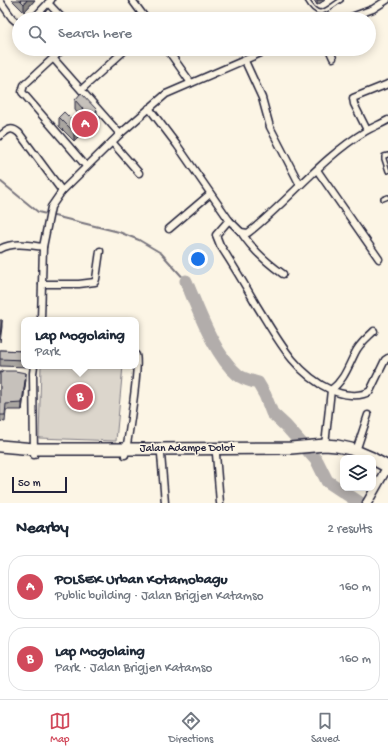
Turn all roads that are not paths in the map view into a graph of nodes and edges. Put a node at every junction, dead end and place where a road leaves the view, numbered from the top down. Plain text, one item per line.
1 (132, 0) edge
2 (308, 0) edge
3 (341, 0) edge
4 (387, 0) edge
5 (0, 1) edge
6 (50, 2) edge
7 (40, 12) edge
8 (58, 12) edge
9 (141, 12) edge
10 (365, 12) edge
11 (12, 18) edge
12 (118, 56) edge
13 (172, 56) edge
14 (255, 56) edge
15 (55, 57) joint
16 (245, 61) junction
17 (191, 83) junction
18 (387, 84) edge
19 (82, 89) junction
20 (388, 92) edge
21 (149, 108) junction
22 (388, 120) edge
23 (366, 130) junction
24 (120, 134) junction
25 (0, 136) edge
26 (112, 142) junction
27 (388, 154) edge
28 (86, 166) junction
29 (317, 170) junction
30 (388, 171) edge
31 (139, 173) dead end
32 (300, 185) junction
33 (62, 191) junction
34 (210, 194) junction
35 (388, 197) edge
36 (383, 199) dead end
37 (229, 220) junction
38 (169, 229) dead end
39 (241, 232) junction
40 (43, 247) junction
41 (0, 249) edge
42 (100, 251) dead end
43 (379, 259) dead end
44 (282, 274) dead end
45 (42, 284) junction
46 (41, 317) edge
47 (374, 331) dead end
48 (388, 358) edge
49 (32, 369) edge
50 (136, 369) edge
51 (331, 390) junction
52 (368, 415) dead end
53 (0, 446) edge
54 (318, 448) junction
55 (292, 450) junction
56 (0, 452) edge
57 (34, 452) junction
58 (126, 452) junction
59 (161, 454) junction
60 (216, 454) junction
61 (356, 454) edge
62 (376, 461) edge
63 (376, 467) edge
64 (387, 470) edge
65 (369, 500) edge
66 (164, 503) edge
67 (220, 503) edge

1 - 9 street
2 - 3 lane
4 - 10 street
5 - 11 street
6 - 7 street
6 - 8 street
12 - 19 street
13 - 17 street
14 - 16 street
15 - 19 street
15 - 28 street
16 - 17 street
16 - 32 street
17 - 21 street
18 - 20 street
18 - 23 street
19 - 24 street
21 - 24 street
21 - 34 street
22 - 23 street
23 - 29 street
24 - 26 street
25 - 33 street
26 - 28 street
26 - 31 street
27 - 30 lane
28 - 33 street
29 - 32 street
29 - 43 street
32 - 39 street
33 - 40 street
34 - 37 street
34 - 38 street
35 - 36 lane
37 - 39 street
37 - 51 street
39 - 44 street
40 - 41 street
40 - 45 street
42 - 45 street
45 - 46 street
47 - 51 street
48 - 51 street
49 - 57 street
50 - 58 street
51 - 54 street
52 - 61 street
53 - 57 highway, Jalan Adampe Dolot
54 - 55 highway, Jalan Adampe Dolot
54 - 61 highway, Jalan Adampe Dolot
55 - 58 highway, Jalan Adampe Dolot
55 - 60 highway, Jalan Adampe Dolot
56 - 57 highway, Jalan Adampe Dolot
57 - 58 highway, Jalan Adampe Dolot
58 - 59 highway, Jalan Adampe Dolot
59 - 60 highway, Jalan Adampe Dolot
59 - 66 street
60 - 67 street
62 - 64 highway, Jalan Adampe Dolot
63 - 64 highway
64 - 65 street

